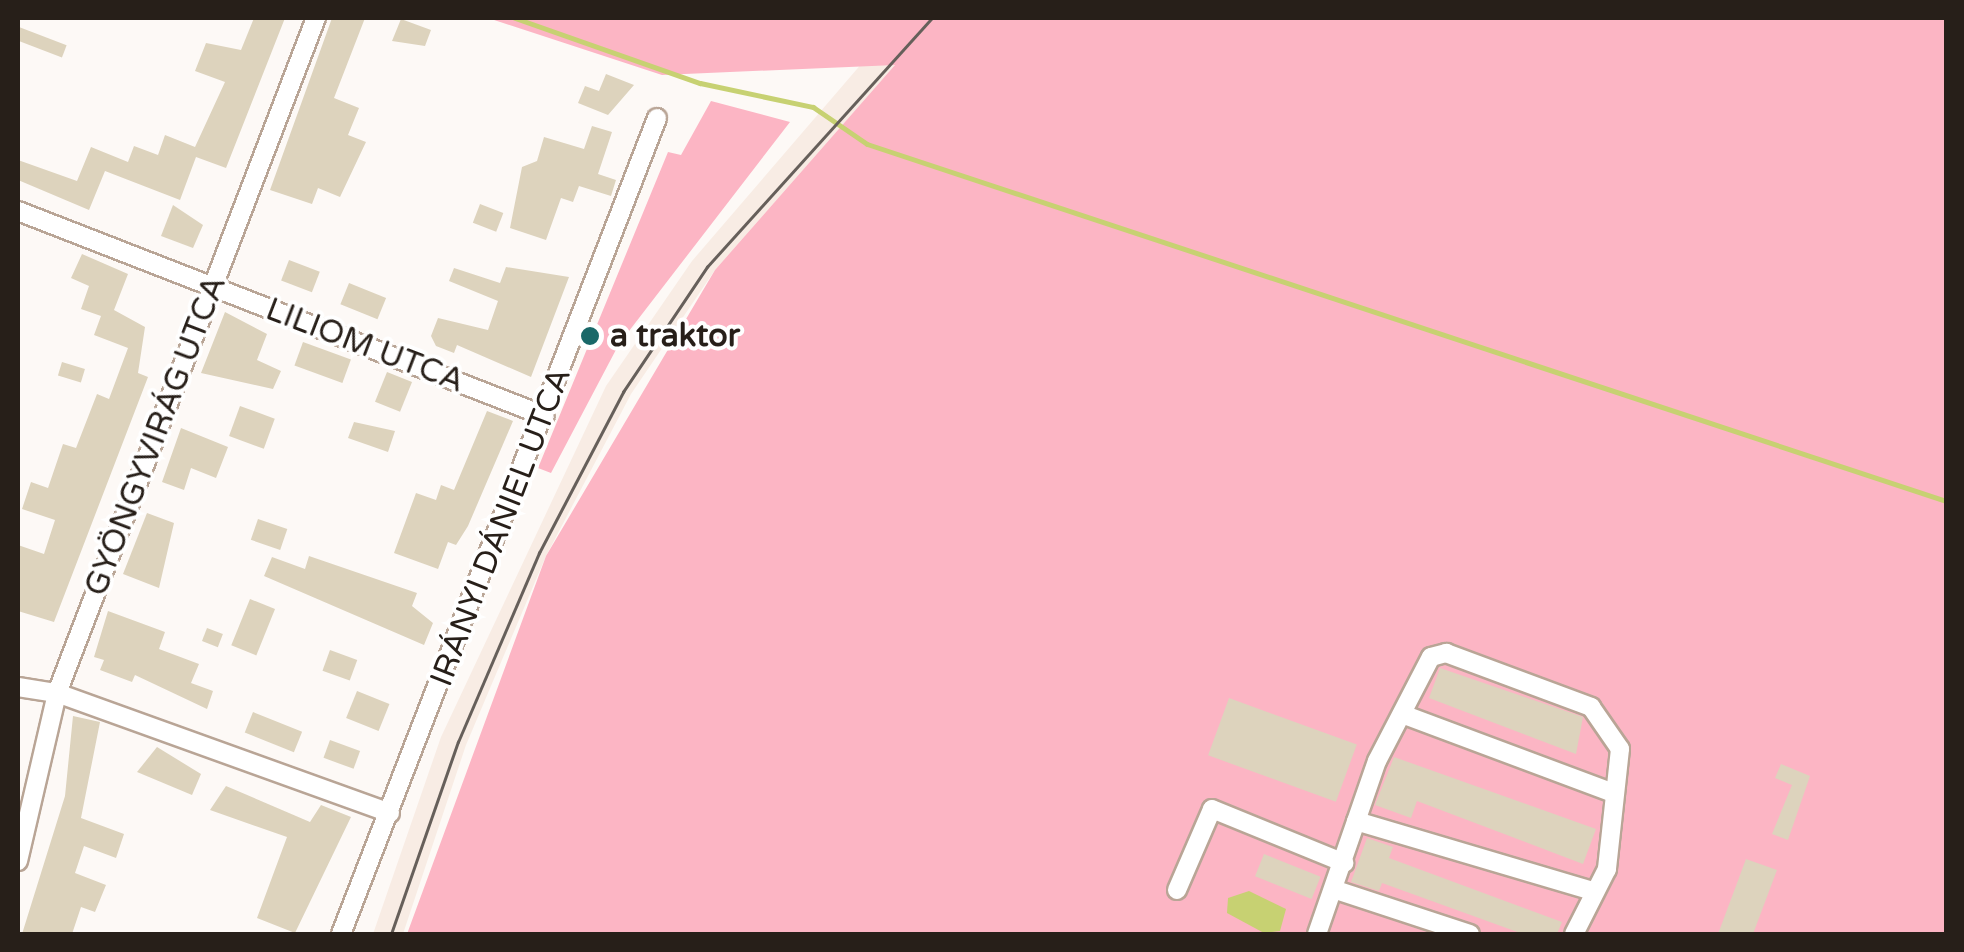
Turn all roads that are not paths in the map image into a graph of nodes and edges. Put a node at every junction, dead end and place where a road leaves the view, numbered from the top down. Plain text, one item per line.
1 (316, 18) edge
2 (657, 118) dead end
3 (18, 211) edge
4 (213, 286) junction
5 (545, 416) junction
6 (18, 687) edge
7 (57, 693) junction
8 (1402, 714) junction
9 (1613, 793) junction
10 (390, 812) junction
11 (1356, 821) junction
12 (18, 861) edge
13 (1344, 863) junction
14 (1178, 890) dead end
15 (1336, 890) junction
16 (1595, 892) junction
17 (1410, 915) junction
18 (341, 934) edge
19 (1317, 934) edge
20 (1404, 934) edge
21 (1470, 934) edge
22 (1574, 934) edge

1 - 4 street, GYÖNGYVIRÁG UTCA
2 - 5 street, IRÁNYI DÁNIEL UTCA
3 - 4 street, LILIOM UTCA
4 - 5 street, LILIOM UTCA
4 - 7 street, GYÖNGYVIRÁG UTCA
5 - 10 street, IRÁNYI DÁNIEL UTCA
6 - 7 street
7 - 10 street
7 - 12 street, GYÖNGYVIRÁG UTCA
8 - 9 street
8 - 9 street
8 - 11 street
9 - 16 street
10 - 18 street, IRÁNYI DÁNIEL UTCA
11 - 13 street
11 - 16 street
13 - 14 street
13 - 15 street
15 - 17 street
15 - 19 street
16 - 22 street
17 - 20 street
17 - 21 street

